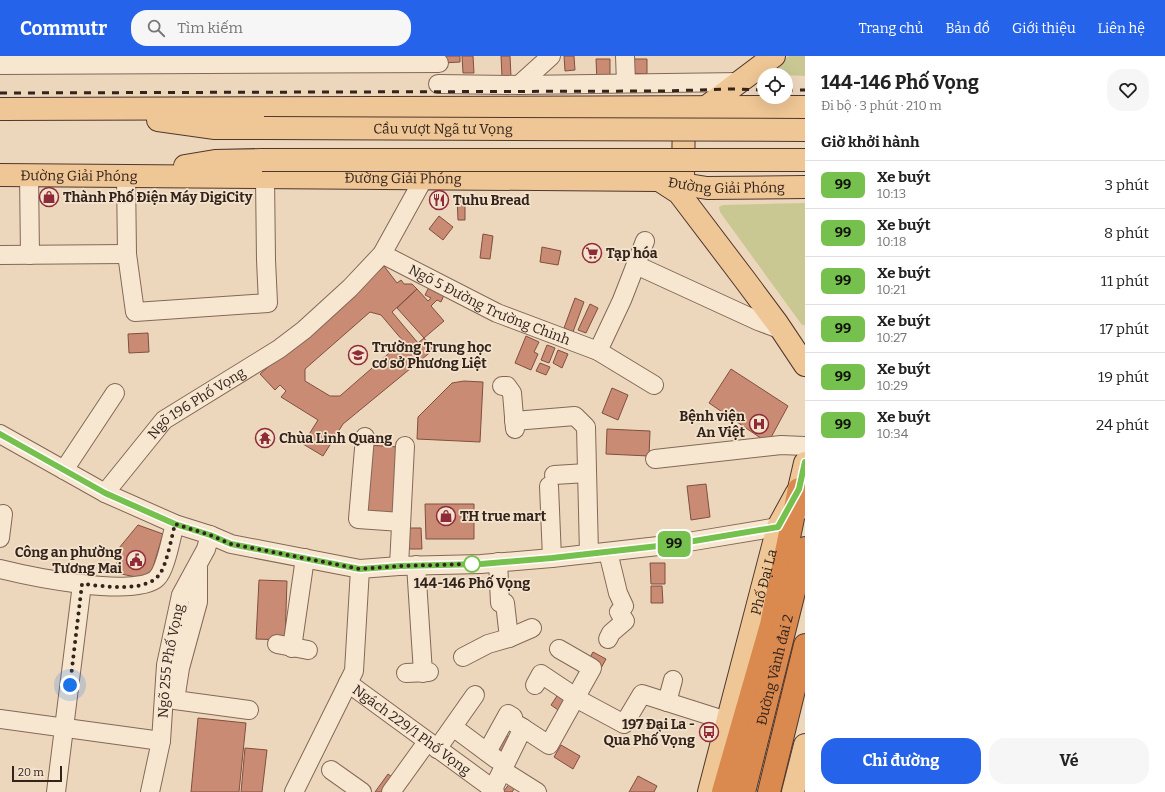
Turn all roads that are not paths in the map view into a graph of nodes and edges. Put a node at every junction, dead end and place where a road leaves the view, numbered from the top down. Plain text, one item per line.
1 (551, 56) edge
2 (625, 56) edge
3 (439, 59) edge
4 (111, 60) edge
5 (309, 60) edge
6 (765, 60) edge
7 (41, 61) edge
8 (168, 61) edge
9 (0, 65) edge
10 (740, 82) junction
11 (626, 83) junction
12 (663, 83) junction
13 (438, 84) junction
14 (519, 85) junction
15 (673, 107) junction
16 (706, 107) junction
17 (805, 107) edge
18 (435, 108) junction
19 (0, 109) edge
20 (83, 109) junction
21 (805, 130) edge
22 (805, 160) edge
23 (264, 168) junction
24 (0, 175) edge
25 (29, 176) junction
26 (126, 176) junction
27 (424, 178) junction
28 (658, 180) junction
29 (683, 184) junction
30 (805, 187) edge
31 (645, 241) dead end
32 (127, 254) junction
33 (382, 254) junction
34 (0, 255) edge
35 (30, 255) junction
36 (636, 265) junction
37 (782, 330) junction
38 (598, 351) junction
39 (805, 365) edge
40 (654, 385) dead end
41 (502, 386) dead end
42 (115, 393) dead end
43 (0, 434) edge
44 (364, 437) dead end
45 (406, 446) dead end
46 (805, 446) edge
47 (655, 458) dead end
48 (805, 462) edge
49 (64, 470) junction
50 (587, 473) junction
51 (799, 489) junction
52 (105, 493) junction
53 (3, 514) dead end
54 (401, 522) junction
55 (175, 524) junction
56 (778, 527) junction
57 (210, 535) junction
58 (0, 538) edge
59 (805, 548) edge
60 (608, 552) junction
61 (589, 554) junction
62 (305, 558) junction
63 (552, 558) junction
64 (498, 562) junction
65 (198, 565) junction
66 (408, 565) junction
67 (0, 569) edge
68 (360, 569) junction
69 (82, 584) junction
70 (532, 628) dead end
71 (509, 638) junction
72 (608, 639) dead end
73 (805, 645) edge
74 (292, 647) dead end
75 (559, 649) dead end
76 (463, 657) dead end
77 (419, 672) dead end
78 (673, 680) dead end
79 (348, 683) junction
80 (535, 685) dead end
81 (475, 694) dead end
82 (579, 699) junction
83 (667, 702) junction
84 (249, 710) dead end
85 (0, 719) edge
86 (727, 721) junction
87 (453, 727) junction
88 (523, 728) junction
89 (65, 729) junction
90 (161, 741) junction
91 (805, 745) edge
92 (432, 746) junction
93 (487, 752) junction
94 (504, 767) junction
95 (331, 770) dead end
96 (494, 791) edge
97 (56, 792) edge
98 (150, 792) edge
99 (294, 792) edge
100 (362, 792) edge
101 (391, 792) edge
102 (537, 792) edge
103 (709, 792) edge
104 (723, 792) edge
105 (740, 792) edge
106 (744, 792) edge
107 (769, 792) edge
108 (793, 792) edge

1 - 14 street
2 - 11 street
3 - 5 street
3 - 13 street
4 - 7 street
4 - 8 street
5 - 8 street
6 - 10 main road
7 - 9 street
10 - 12 street
10 - 16 main road
11 - 12 street
11 - 14 street
12 - 15 street
13 - 14 street
13 - 18 street
15 - 16 main road
15 - 18 main road
15 - 29 main road
16 - 17 main road
18 - 20 main road
19 - 20 main road
20 - 21 main road, Cầu vượt Ngã tư Vọng, bridge
22 - 23 main road, bridge
23 - 26 main road
23 - 27 main road, Đường Giải Phóng
23 - 32 street
24 - 25 main road, Đường Giải Phóng
25 - 26 main road, Đường Giải Phóng
25 - 35 street
26 - 32 street
27 - 28 main road, Đường Giải Phóng
27 - 33 street, Ngõ 196 Phố Vọng
28 - 29 main road, Đường Giải Phóng
28 - 37 main road
29 - 30 main road, Đường Giải Phóng
31 - 36 street
32 - 35 street
33 - 38 street, Ngõ 5 Đường Trường Chinh
33 - 52 street, Ngõ 196 Phố Vọng
34 - 35 street
36 - 37 street
36 - 38 street
37 - 39 main road
38 - 40 street, Ngõ 5 Đường Trường Chinh
41 - 50 street
42 - 49 street
43 - 49 street
44 - 54 street
45 - 54 street
46 - 47 street
48 - 51 main road
49 - 52 street
50 - 61 street
50 - 63 street
51 - 56 main road, Phố Đại La
51 - 104 highway
51 - 105 main road, Phố Đại La
52 - 55 street
53 - 58 street
54 - 66 street
55 - 57 street
55 - 69 street
56 - 60 street
56 - 86 main road, Phố Đại La
57 - 62 street
57 - 65 street, Ngõ 255 Phố Vọng
59 - 106 highway, Đường Vành đai 2
60 - 61 street
60 - 72 street
61 - 63 street
62 - 68 street
62 - 74 street
63 - 64 street
64 - 66 street
64 - 71 street
65 - 84 street
65 - 90 street, Ngõ 255 Phố Vọng
66 - 68 street
66 - 77 street
67 - 69 street
68 - 79 street
69 - 89 street
70 - 71 street
71 - 76 street
73 - 107 highway, Đường Vành đai 2
75 - 82 street
78 - 83 street
79 - 92 street, Ngách 229/1 Phố Vọng
79 - 99 street
80 - 82 street
81 - 87 street
82 - 83 street
82 - 88 street
83 - 86 street
85 - 89 street
86 - 103 main road, Phố Đại La
87 - 92 street
87 - 93 street
88 - 93 street
88 - 94 street
89 - 90 street
89 - 97 street
90 - 98 street, Ngõ 255 Phố Vọng
91 - 108 main road
92 - 96 street, Ngách 229/1 Phố Vọng
92 - 101 street
93 - 94 street
94 - 96 street
94 - 102 street
95 - 100 street

